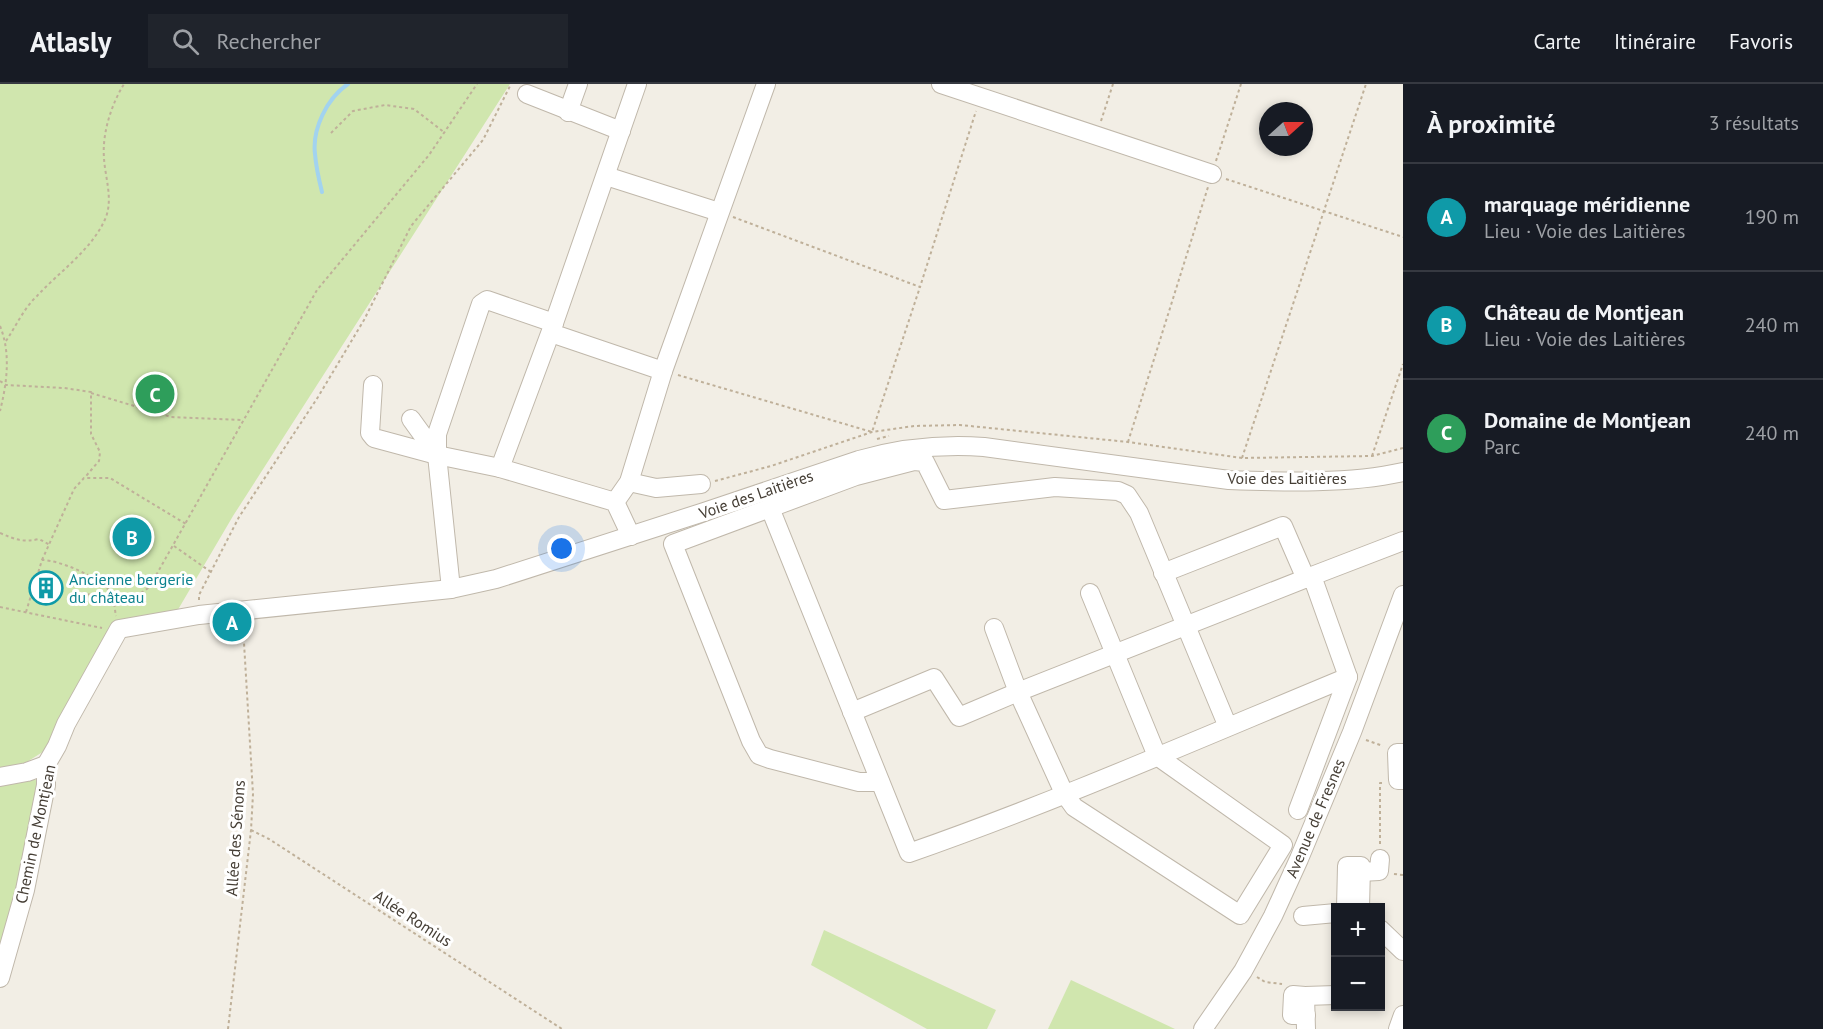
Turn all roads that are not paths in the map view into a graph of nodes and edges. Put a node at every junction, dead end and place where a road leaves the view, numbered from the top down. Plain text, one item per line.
1 (578, 84) edge
2 (638, 84) edge
3 (766, 84) edge
4 (941, 84) edge
5 (527, 94) dead end
6 (568, 112) junction
7 (621, 131) junction
8 (1212, 174) road end
9 (606, 176) junction
10 (719, 212) junction
11 (553, 328) junction
12 (663, 371) junction
13 (373, 385) dead end
14 (411, 419) dead end
15 (437, 455) junction
16 (500, 468) junction
17 (1403, 472) edge
18 (629, 482) junction
19 (701, 484) dead end
20 (615, 502) junction
21 (770, 508) junction
22 (631, 536) junction
23 (1403, 541) edge
24 (1163, 573) junction
25 (1309, 578) junction
26 (451, 589) junction
27 (1090, 592) dead end
28 (1403, 595) edge
29 (1185, 626) junction
30 (994, 628) dead end
31 (118, 630) joint
32 (1114, 654) junction
33 (1348, 677) junction
34 (1018, 692) junction
35 (852, 712) junction
36 (1228, 727) junction
37 (1400, 753) edge
38 (1157, 756) junction
39 (46, 765) junction
40 (0, 777) edge
41 (1400, 780) edge
42 (880, 782) junction
43 (1064, 793) junction
44 (1298, 810) dead end
45 (1380, 859) road end
46 (1361, 872) junction
47 (1346, 903) edge
48 (1360, 903) edge
49 (1331, 913) edge
50 (1303, 916) dead end
51 (1385, 934) edge
52 (1403, 951) edge
53 (0, 978) edge
54 (1331, 995) edge
55 (1306, 1022) edge
56 (1203, 1029) edge

1 - 6 street
2 - 7 street
3 - 10 street
4 - 8 street
5 - 6 street
6 - 7 street
7 - 9 street
9 - 10 street
9 - 11 street
10 - 12 street
11 - 12 street
11 - 15 street
11 - 16 street
12 - 18 street
13 - 15 street
14 - 15 street
15 - 16 street
15 - 26 street
16 - 20 street
17 - 22 street, Voie des Laitières
18 - 19 street
18 - 20 street
20 - 22 street
21 - 24 street
21 - 35 street
21 - 42 street
22 - 26 street, Voie des Laitières
23 - 25 street
24 - 25 street
24 - 29 street
25 - 29 street
25 - 33 street
26 - 31 street, Voie des Laitières
27 - 32 street
28 - 56 street, Avenue de Fresnes
29 - 32 street
29 - 36 street
30 - 34 street
31 - 39 street, Chemin de Montjean
32 - 34 street
32 - 38 street
33 - 36 street
33 - 44 street
34 - 35 street
34 - 43 street
35 - 42 street
36 - 38 street
37 - 41 street
38 - 43 street
38 - 43 street
39 - 40 street
39 - 53 street, Chemin de Montjean
42 - 43 street
45 - 46 street
46 - 47 street
46 - 48 street
49 - 50 street
51 - 52 street
54 - 55 street

